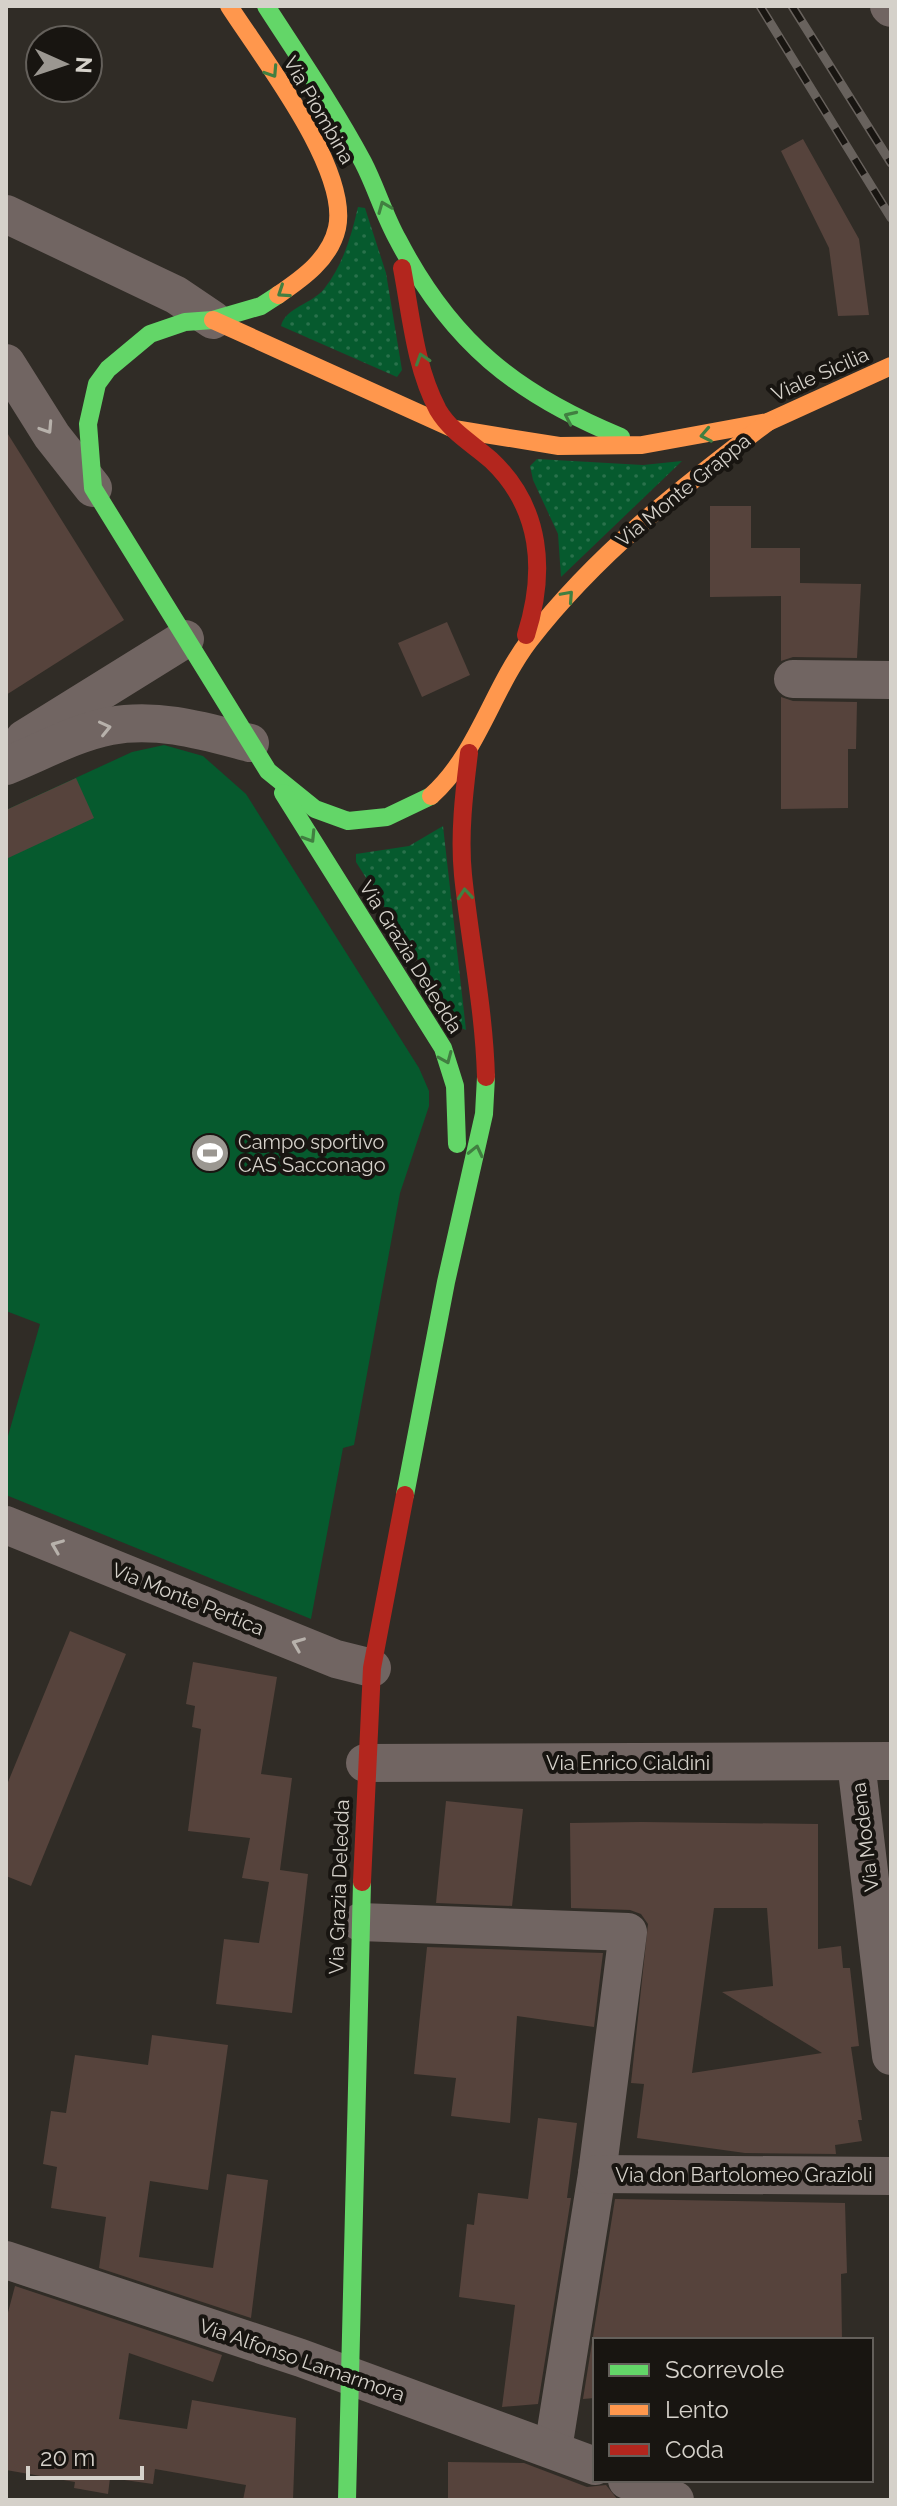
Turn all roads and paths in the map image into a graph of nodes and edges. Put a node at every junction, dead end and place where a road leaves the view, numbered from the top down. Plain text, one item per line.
1 (229, 6) edge
2 (266, 6) edge
3 (6, 214) edge
4 (396, 237) junction
5 (213, 320) junction
6 (6, 363) edge
7 (891, 366) edge
8 (768, 422) junction
9 (454, 429) junction
10 (642, 445) junction
11 (93, 488) junction
12 (185, 639) junction
13 (518, 656) junction
14 (793, 679) dead end
15 (891, 680) edge
16 (6, 750) edge
17 (469, 753) junction
18 (259, 757) junction
19 (6, 766) edge
20 (446, 1282) junction
21 (6, 1525) edge
22 (372, 1668) junction
23 (874, 1762) edge
24 (365, 1763) junction
25 (360, 1922) junction
26 (891, 2056) edge
27 (597, 2174) junction
28 (891, 2176) edge
29 (6, 2260) edge
30 (349, 2375) junction
31 (553, 2449) junction
32 (593, 2465) edge
33 (632, 2482) edge
34 (347, 2500) edge
35 (675, 2500) edge

1 -> 5 main road, Via Piombina
4 -> 2 main road, Via Piombina
3 - 5 street
9 -> 4 main road, Via Piombina
10 -> 4 main road, Via Piombina
5 - 9 main road, Via Monte Grappa
5 - 11 main road
6 -> 11 street
7 - 8 main road, Viale Sicilia
8 -> 10 main road, Via Monte Grappa
13 -> 8 main road, Via Monte Grappa
9 - 10 main road, Via Monte Grappa
9 - 13 main road, Via Monte Grappa
11 - 12 main road, Via Monte Grappa
12 - 16 street
12 - 18 main road, Via Monte Grappa
13 - 17 main road, Via Monte Grappa
14 - 15 street
17 - 18 main road, Via Monte Grappa
20 -> 17 main road, Via Grazia Deledda
19 -> 18 street, Via Monte Grappa
18 -> 20 main road, Via Grazia Deledda
20 - 22 main road, Via Grazia Deledda
22 -> 21 street, Via Monte Pertica
22 - 24 main road, Via Grazia Deledda
23 - 24 street, Via Enrico Cialdini
23 - 26 street, Via Modena
24 - 25 main road, Via Grazia Deledda
25 - 27 street, Via don Bartolomeo Grazioli
25 - 30 main road, Via Grazia Deledda
27 - 28 street, Via don Bartolomeo Grazioli
27 - 31 street, Via don Bartolomeo Grazioli
29 - 30 street, Via Alfonso Lamarmora
30 - 31 street, Via Alfonso Lamarmora
30 - 34 main road, Via Grazia Deledda
31 - 32 street, Via Alfonso Lamarmora
33 - 35 street

